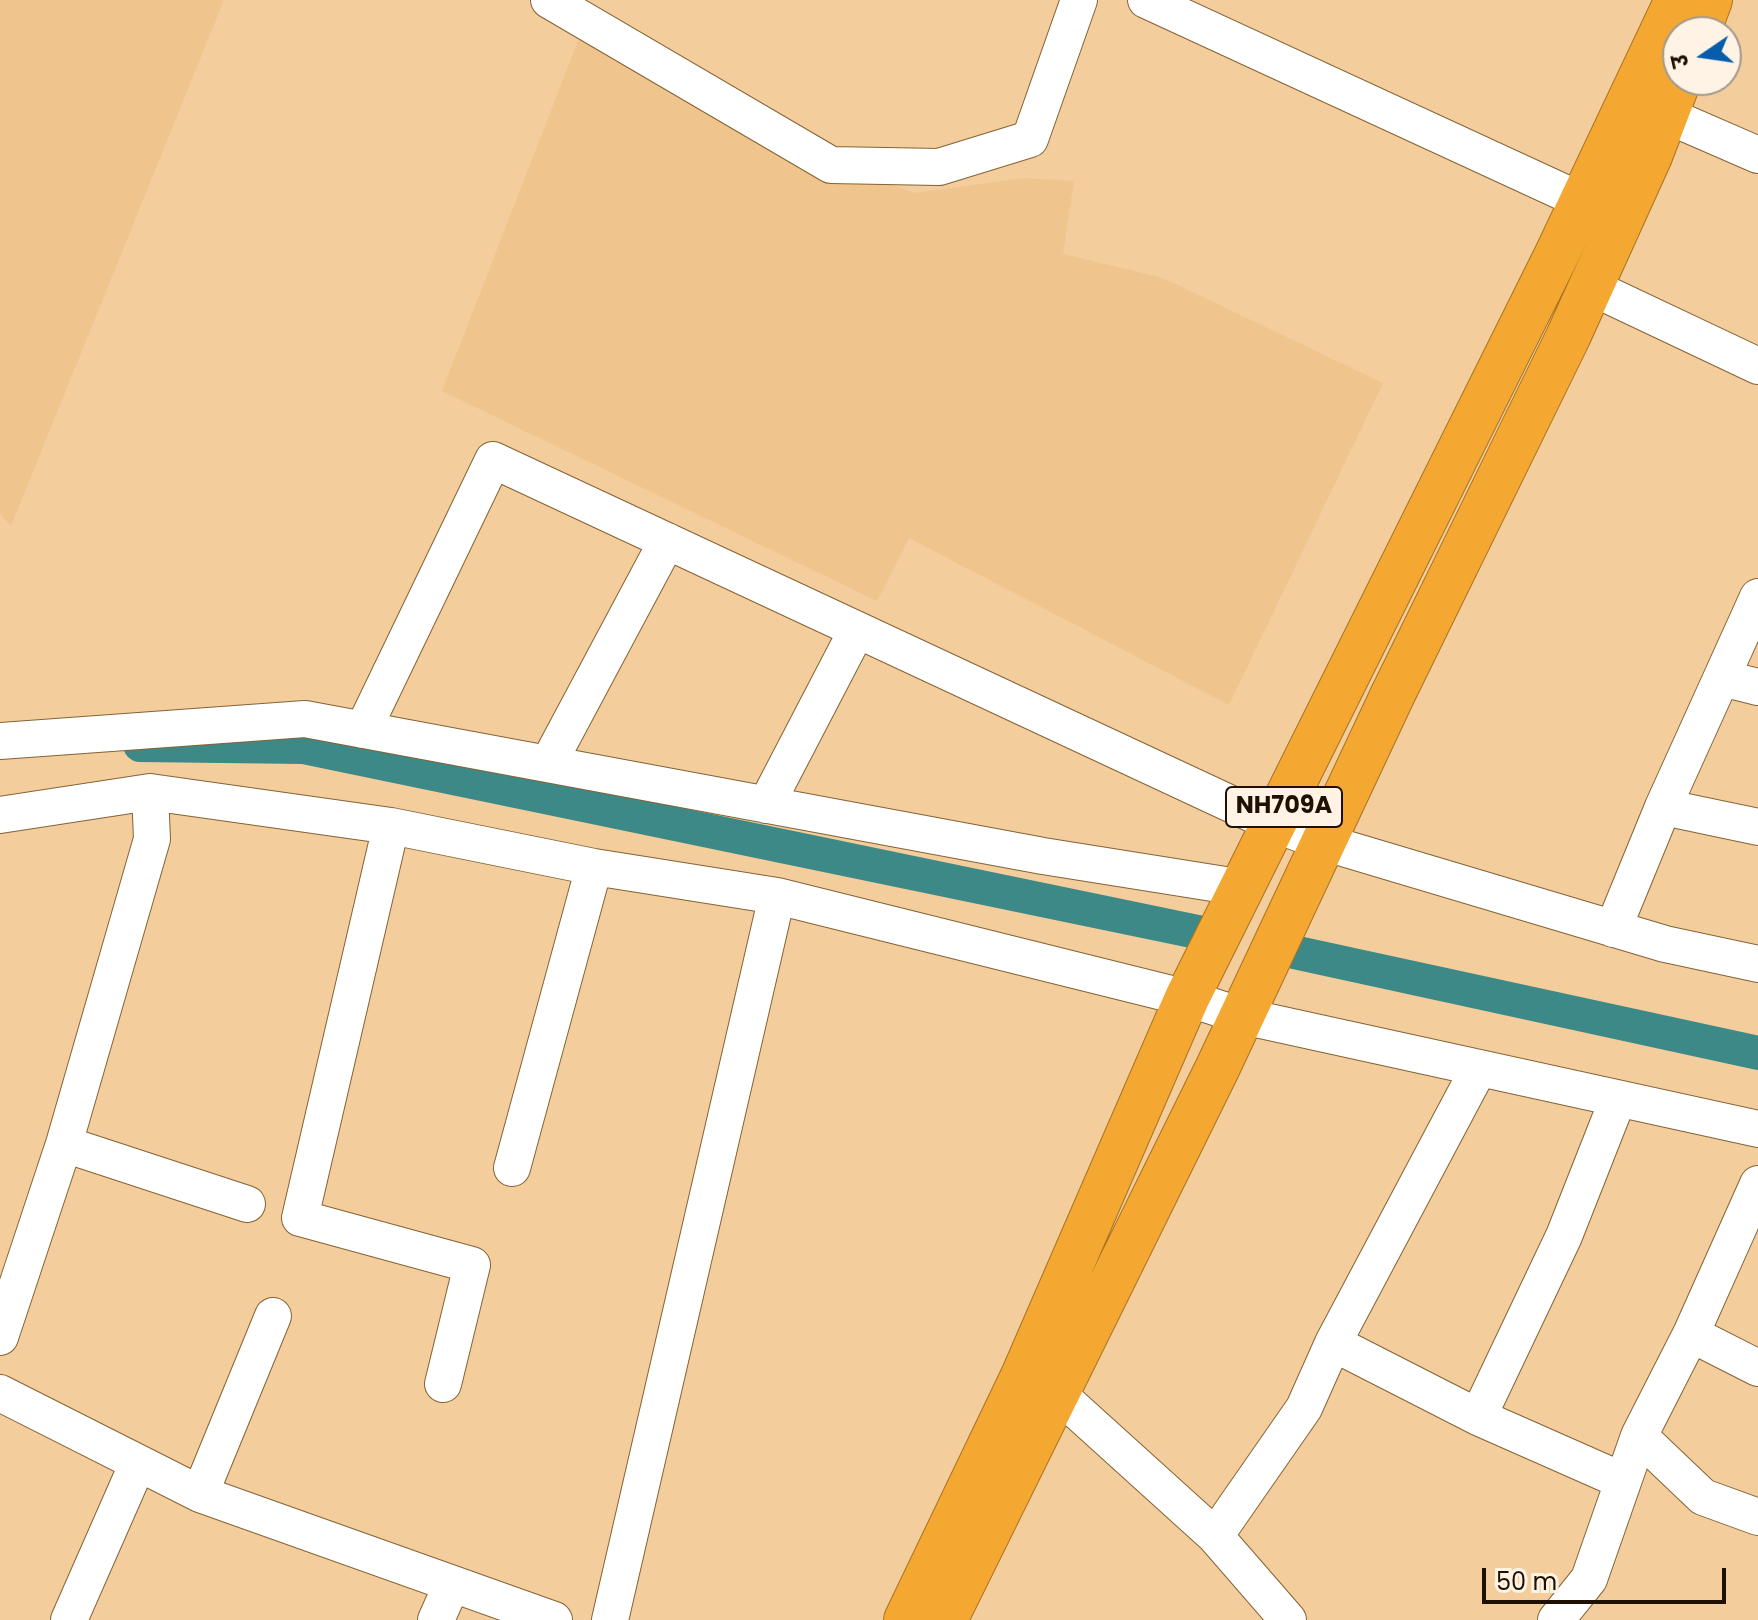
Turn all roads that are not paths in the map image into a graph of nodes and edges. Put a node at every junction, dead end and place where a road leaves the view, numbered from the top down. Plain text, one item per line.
1 (549, 0) edge
2 (1079, 0) edge
3 (1146, 0) edge
4 (1677, 0) edge
5 (1673, 98) edge
6 (1758, 155) edge
7 (1581, 201) junction
8 (1622, 219) junction
9 (1591, 287) junction
10 (1758, 366) edge
11 (667, 541) junction
12 (1758, 597) edge
13 (857, 630) junction
14 (1722, 678) junction
15 (1758, 687) edge
16 (363, 730) junction
17 (0, 741) edge
18 (548, 764) junction
19 (150, 792) junction
20 (766, 805) junction
21 (1663, 807) junction
22 (0, 815) edge
23 (1276, 825) junction
24 (391, 826) junction
25 (1758, 827) edge
26 (1323, 842) junction
27 (594, 867) junction
28 (1244, 888) junction
29 (777, 896) junction
30 (1613, 929) junction
31 (1758, 964) edge
32 (1187, 998) junction
33 (1242, 1016) junction
34 (1479, 1068) junction
35 (1618, 1099) junction
36 (1758, 1129) edge
37 (64, 1144) junction
38 (512, 1168) dead end
39 (1758, 1184) edge
40 (247, 1204) dead end
41 (273, 1316) dead end
42 (1691, 1334) junction
43 (0, 1337) edge
44 (1333, 1343) junction
45 (1758, 1368) edge
46 (443, 1384) dead end
47 (1040, 1384) junction
48 (0, 1393) edge
49 (1478, 1417) junction
50 (1639, 1436) junction
51 (138, 1463) junction
52 (1623, 1481) junction
53 (200, 1494) junction
54 (1758, 1517) edge
55 (1215, 1536) junction
56 (953, 1563) junction
57 (452, 1584) junction
58 (69, 1620) edge
59 (436, 1620) edge
60 (554, 1620) edge
61 (610, 1620) edge
62 (906, 1620) edge
63 (945, 1620) edge
64 (1288, 1620) edge
65 (1556, 1620) edge

1 - 2 street
3 - 7 street
4 - 7 highway, NH709A
5 - 6 street
5 - 8 highway, NH709A
7 - 8 street
7 - 23 highway, NH709A
8 - 9 highway, NH709A
9 - 10 street
9 - 26 highway, NH709A
11 - 13 street
11 - 16 street
11 - 18 street
12 - 14 street
13 - 20 street
13 - 23 street
14 - 15 street
14 - 21 street
16 - 17 street
16 - 18 street
18 - 20 street
19 - 22 street
19 - 24 street
19 - 37 street
20 - 28 street
21 - 25 street
21 - 30 street
23 - 26 street
23 - 28 highway, NH709A
24 - 27 street
24 - 46 street
26 - 30 street
26 - 33 highway, NH709A
27 - 29 street
27 - 38 street
28 - 32 highway, NH709A
29 - 32 street
29 - 61 street
30 - 31 street
32 - 33 street
32 - 47 highway, NH709A
33 - 34 street
33 - 47 highway, NH709A
34 - 35 street
34 - 44 street
35 - 36 street
35 - 49 street
37 - 40 street
37 - 43 street
39 - 42 street
41 - 53 street
42 - 45 street
42 - 50 street
44 - 49 street
44 - 55 street
47 - 55 street
47 - 56 highway, NH709A
48 - 51 street
49 - 52 street
50 - 52 street
50 - 54 street
51 - 53 street
51 - 58 street
52 - 65 street
53 - 57 street
55 - 64 street
56 - 62 highway, NH709A
56 - 63 highway, NH709A
57 - 59 street
57 - 60 street

